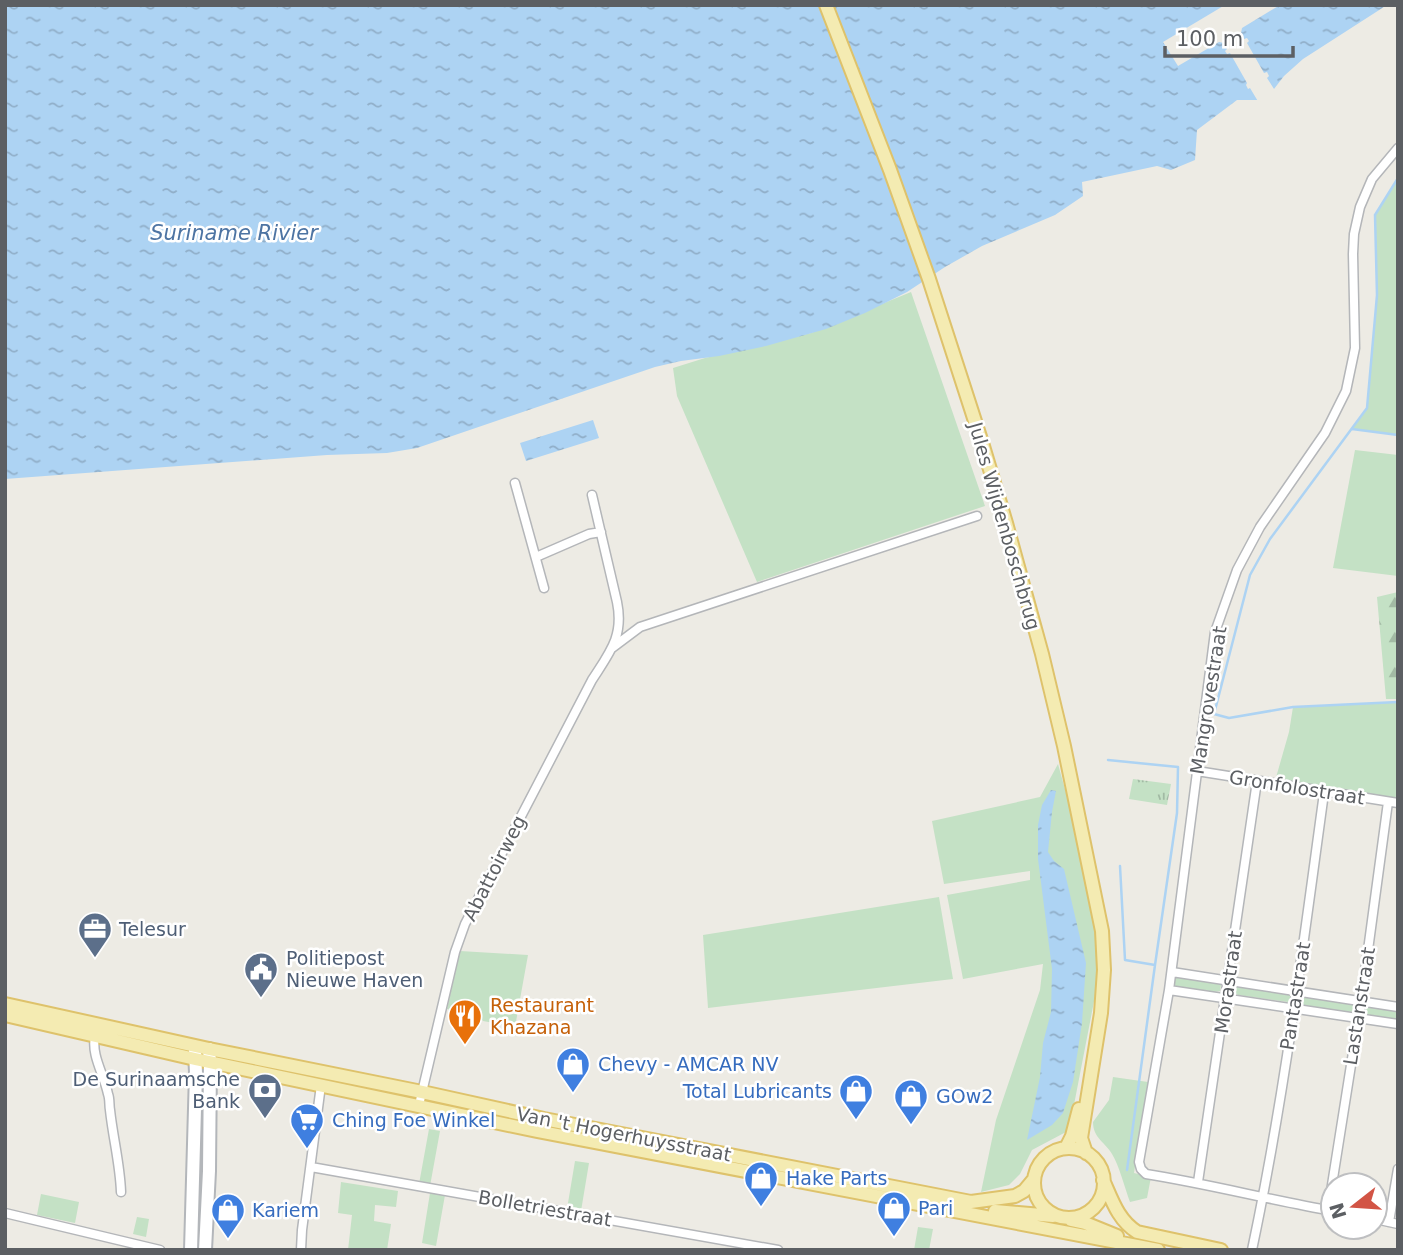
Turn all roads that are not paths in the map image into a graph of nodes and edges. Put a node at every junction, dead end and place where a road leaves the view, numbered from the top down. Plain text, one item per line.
1 (826, 5) edge
2 (1398, 148) edge
3 (514, 483) dead end
4 (592, 495) dead end
5 (976, 516) dead end
6 (601, 532) junction
7 (536, 557) junction
8 (544, 588) dead end
9 (612, 648) junction
10 (1196, 771) junction
11 (1256, 781) junction
12 (1324, 793) junction
13 (1393, 803) edge
14 (1172, 972) junction
15 (1228, 980) junction
16 (1170, 990) junction
17 (1297, 991) junction
18 (1226, 998) junction
19 (1361, 1002) junction
20 (5, 1004) edge
21 (1398, 1007) edge
22 (1294, 1008) junction
23 (5, 1015) edge
24 (1358, 1018) junction
25 (1398, 1024) edge
26 (94, 1036) junction
27 (195, 1045) junction
28 (209, 1049) junction
29 (195, 1059) junction
30 (210, 1062) junction
31 (1091, 1064) junction
32 (321, 1085) junction
33 (422, 1091) junction
34 (419, 1105) junction
35 (1066, 1148) junction
36 (1086, 1153) junction
37 (311, 1167) junction
38 (1398, 1169) edge
39 (193, 1170) junction
40 (209, 1171) junction
41 (1336, 1171) edge
42 (1034, 1179) junction
43 (1103, 1180) junction
44 (1198, 1182) junction
45 (121, 1192) dead end
46 (1263, 1198) junction
47 (1319, 1209) edge
48 (958, 1211) junction
49 (5, 1213) edge
50 (1058, 1217) junction
51 (1394, 1223) edge
52 (1139, 1246) junction
53 (160, 1250) edge
54 (191, 1250) edge
55 (205, 1250) edge
56 (301, 1250) edge
57 (778, 1250) edge
58 (1158, 1250) edge
59 (1221, 1250) edge
60 (1252, 1250) edge

1 - 31 main road, Jules Wijdenboschbrug
2 - 10 street, Mangrovestraat
3 - 7 street
4 - 6 street
5 - 9 street
6 - 7 street
6 - 9 street
7 - 8 street
9 - 33 street, Abattoirweg
10 - 11 street, Gronfolostraat
10 - 14 street, Mangrovestraat
11 - 12 street, Gronfolostraat
11 - 15 street, Morastraat
12 - 13 street, Gronfolostraat
12 - 17 street, Pantastraat
13 - 19 street, Lastanstraat
14 - 15 street
14 - 16 street, Mangrovestraat
15 - 17 street
15 - 18 street, Morastraat
16 - 18 street
16 - 44 street, Mangrovestraat
17 - 19 street
17 - 22 street, Pantastraat
18 - 22 street
18 - 44 street, Morastraat
19 - 21 street
19 - 24 street, Lastanstraat
20 - 27 main road, Van 't Hogerhuysstraat
22 - 24 street
22 - 46 street, Pantastraat
23 - 26 main road, Van 't Hogerhuysstraat
24 - 25 street
24 - 41 street, Lastanstraat
26 - 29 main road, Van 't Hogerhuysstraat
26 - 45 street
27 - 28 main road, Van 't Hogerhuysstraat
27 - 29 main road
28 - 30 main road
28 - 33 main road, Van 't Hogerhuysstraat
29 - 30 main road, Van 't Hogerhuysstraat
29 - 39 main road
30 - 32 main road, Van 't Hogerhuysstraat
30 - 40 main road
31 - 35 main road, Jules Wijdenboschbrug
31 - 36 main road, Jules Wijdenboschbrug
32 - 34 main road, Van 't Hogerhuysstraat
32 - 37 street
33 - 34 street, Abattoirweg
33 - 42 main road, Van 't Hogerhuysstraat
34 - 48 main road, Van 't Hogerhuysstraat
35 - 36 main road
35 - 42 main road
36 - 43 main road
37 - 56 street
37 - 57 street, Bolletriestraat
38 - 51 street
39 - 40 main road
39 - 54 main road
40 - 55 main road
42 - 50 main road
43 - 50 main road
43 - 59 main road
44 - 46 street
46 - 47 street
46 - 60 street, Pantastraat
48 - 50 main road, Van 't Hogerhuysstraat
48 - 52 main road, Van 't Hogerhuysstraat
49 - 53 street
50 - 52 main road, Van 't Hogerhuysstraat
52 - 58 main road, Van 't Hogerhuysstraat

